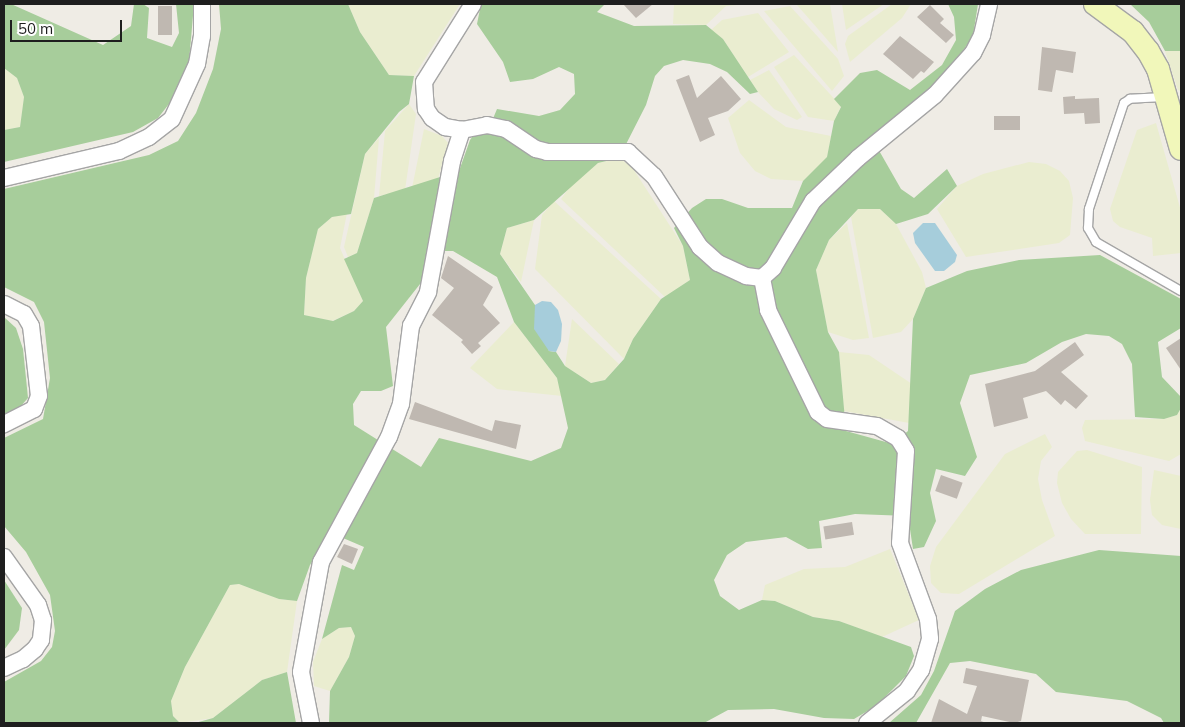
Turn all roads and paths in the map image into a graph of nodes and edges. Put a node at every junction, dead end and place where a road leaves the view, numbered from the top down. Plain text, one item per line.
1 (202, 4) edge
2 (473, 4) edge
3 (989, 4) edge
4 (1095, 4) edge
5 (1173, 104) edge
6 (462, 130) junction
7 (1181, 149) edge
8 (4, 178) edge
9 (762, 278) junction
10 (1181, 291) edge
11 (4, 304) edge
12 (4, 424) edge
13 (4, 557) edge
14 (4, 668) edge
15 (311, 723) edge
16 (870, 723) edge

1 - 8 street
2 - 6 street
3 - 9 street
4 - 5 street
5 - 7 street
5 - 10 lane
6 - 9 street
6 - 15 street
9 - 16 street
11 - 12 street
13 - 14 street

